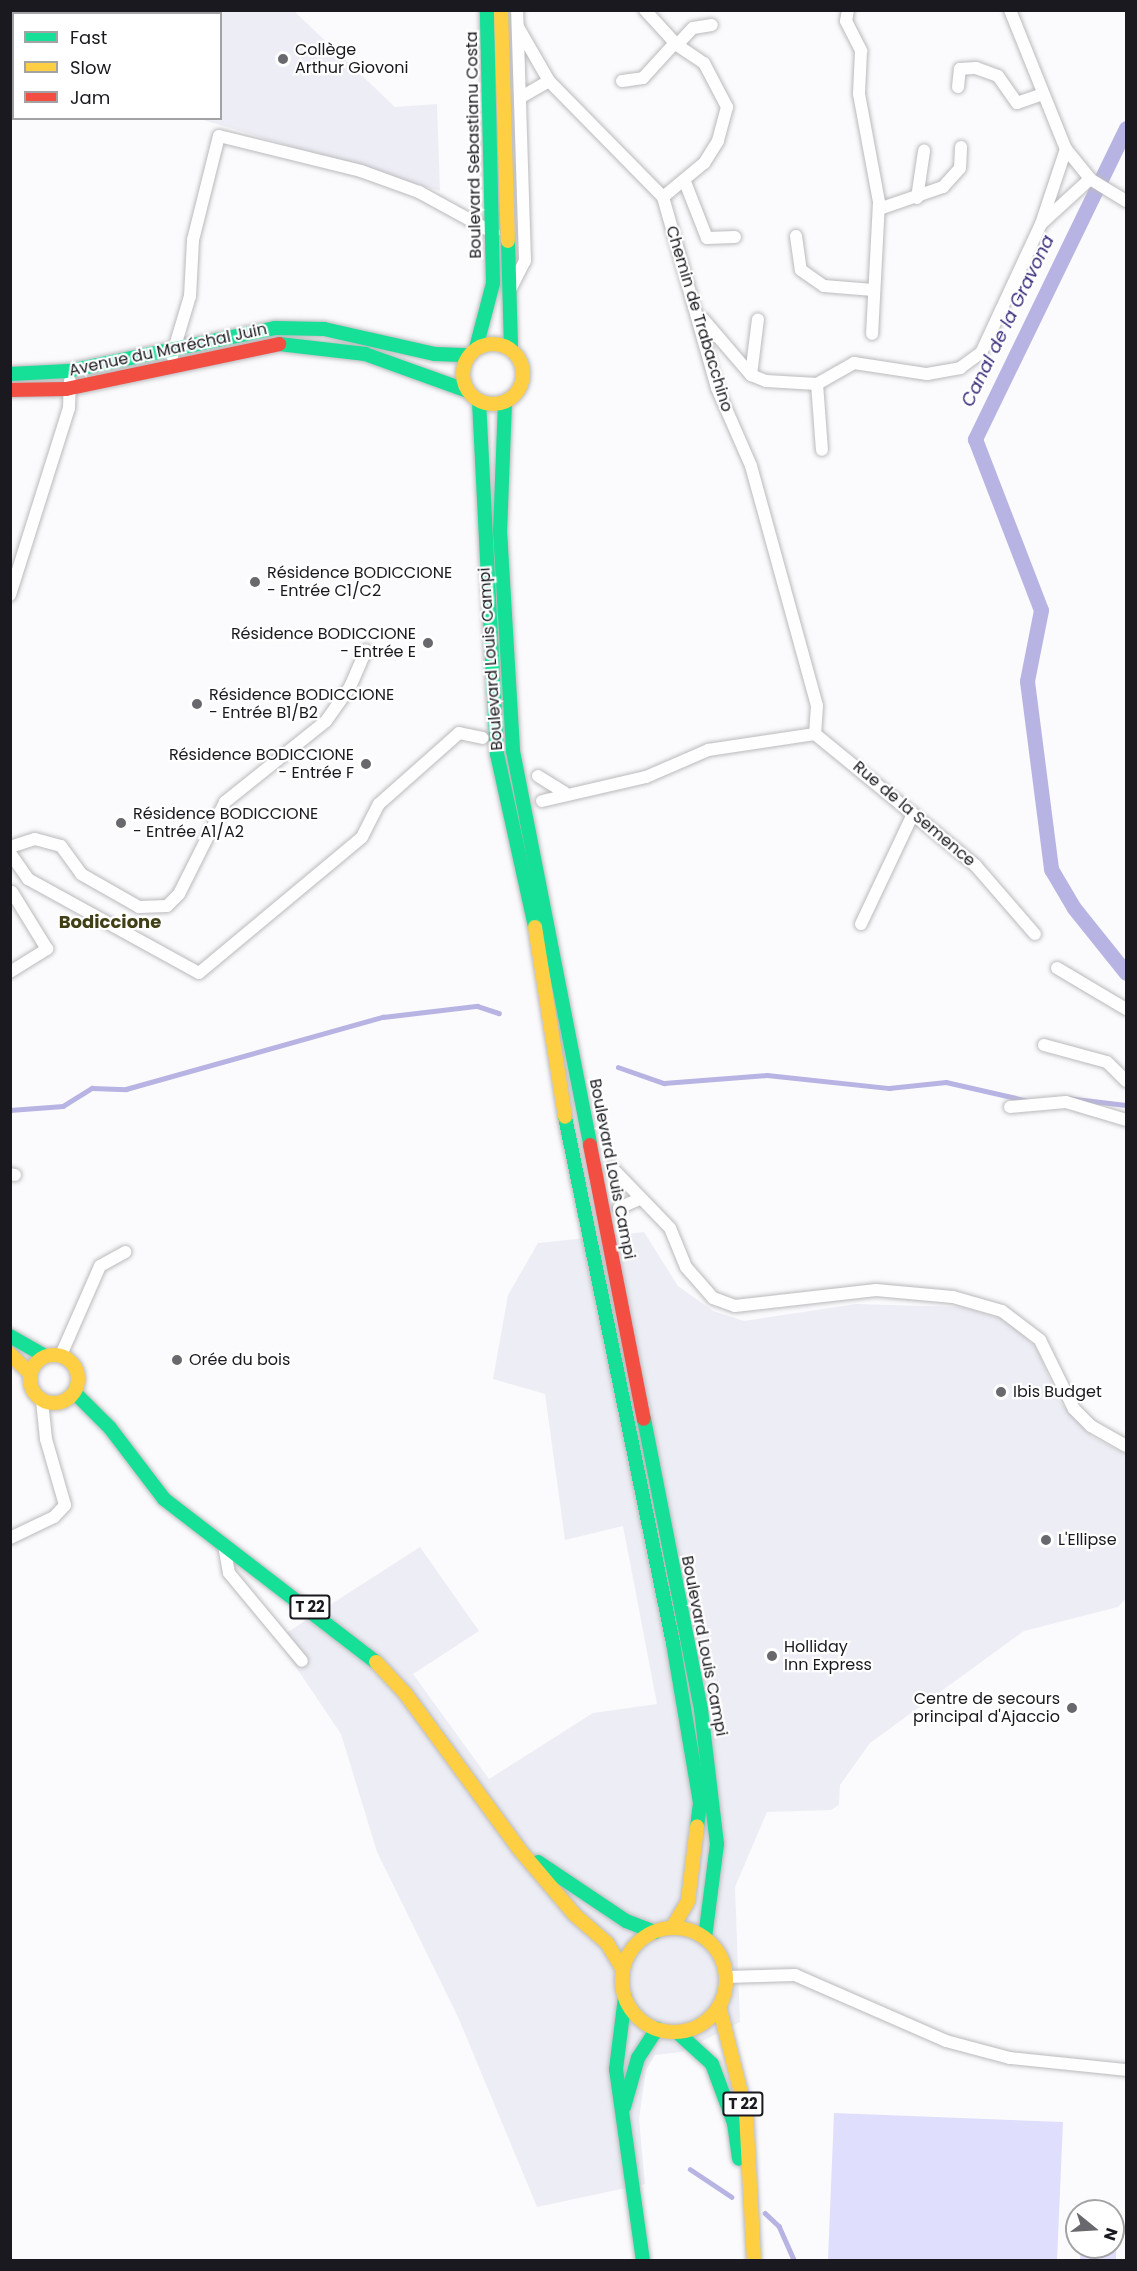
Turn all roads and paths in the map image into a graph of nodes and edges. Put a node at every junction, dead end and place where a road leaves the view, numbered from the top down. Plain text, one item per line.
1 (487, 10) edge
2 (501, 10) edge
3 (517, 10) edge
4 (645, 10) edge
5 (848, 10) edge
6 (1010, 10) edge
7 (712, 25) dead end
8 (518, 27) junction
9 (676, 44) junction
10 (549, 81) junction
11 (622, 81) dead end
12 (958, 87) dead end
13 (1040, 95) junction
14 (523, 96) junction
15 (961, 147) dead end
16 (1066, 149) junction
17 (924, 151) dead end
18 (1090, 179) junction
19 (685, 182) junction
20 (663, 197) junction
21 (917, 198) junction
22 (1126, 201) edge
23 (879, 208) junction
24 (1041, 224) junction
25 (494, 233) junction
26 (796, 236) dead end
27 (735, 237) dead end
28 (873, 290) junction
29 (508, 295) junction
30 (700, 316) junction
31 (758, 320) dead end
32 (872, 334) dead end
33 (510, 348) junction
34 (174, 349) junction
35 (472, 352) junction
36 (170, 367) junction
37 (68, 371) junction
38 (10, 374) edge
39 (751, 375) junction
40 (817, 384) junction
41 (71, 388) junction
42 (10, 390) edge
43 (473, 396) junction
44 (505, 402) junction
45 (822, 450) dead end
46 (10, 595) edge
47 (366, 650) dead end
48 (815, 734) junction
49 (482, 738) dead end
50 (538, 776) dead end
51 (564, 792) junction
52 (542, 801) dead end
53 (913, 814) junction
54 (10, 847) edge
55 (10, 854) edge
56 (28, 879) junction
57 (11, 893) edge
58 (861, 924) dead end
59 (1035, 934) dead end
60 (1057, 968) dead end
61 (10, 972) edge
62 (1126, 1009) edge
63 (1044, 1045) dead end
64 (1126, 1082) edge
65 (1010, 1107) dead end
66 (1126, 1120) edge
67 (612, 1168) dead end
68 (641, 1198) junction
69 (618, 1208) dead end
70 (125, 1251) dead end
71 (10, 1336) edge
72 (10, 1354) edge
73 (61, 1355) junction
74 (45, 1356) junction
75 (30, 1373) junction
76 (74, 1392) junction
77 (42, 1400) junction
78 (1126, 1446) edge
79 (10, 1538) edge
80 (224, 1545) junction
81 (302, 1661) dead end
82 (519, 1850) junction
83 (672, 1928) junction
84 (655, 1932) junction
85 (705, 1938) junction
86 (623, 1970) junction
87 (726, 1977) junction
88 (625, 1997) junction
89 (718, 2006) junction
90 (657, 2029) junction
91 (678, 2032) junction
92 (1126, 2070) edge
93 (622, 2114) junction
94 (749, 2205) junction
95 (643, 2260) edge
96 (754, 2260) edge

1 - 25 main road, Boulevard Sebastianu Costa
2 - 29 main road, Boulevard Sebastianu Costa
3 - 8 street
4 - 9 street
5 - 23 street
6 - 13 street
7 - 9 street
8 - 10 street, Chemin de Trabacchino
8 - 14 street
9 - 11 street
9 - 19 street
10 - 14 street
10 - 20 street, Chemin de Trabacchino
12 - 13 street
13 - 16 street
14 - 29 street
15 - 21 street
16 - 18 street
16 - 24 street
17 - 21 street
18 - 22 street
18 - 24 street
19 - 20 street
19 - 27 street
20 - 30 street, Chemin de Trabacchino
21 - 23 street
23 - 28 street
24 - 40 street
25 - 34 street
25 - 35 main road, Boulevard Sebastianu Costa
26 - 28 street
28 - 32 street
29 - 33 main road, Boulevard Sebastianu Costa
30 - 39 street
30 - 48 street, Chemin de Trabacchino
31 - 39 street
33 - 35 main road
33 - 44 main road
34 - 35 main road, Avenue du Maréchal Juin
34 - 36 street
34 - 37 main road, Avenue du Maréchal Juin
35 - 43 main road
36 - 41 main road, Avenue du Maréchal Juin
36 - 43 main road, Avenue du Maréchal Juin
37 - 38 main road, Avenue du Maréchal Juin
37 - 41 street
39 - 40 street
40 - 45 street
41 - 42 main road, Avenue du Maréchal Juin
41 - 46 street
43 - 44 main road
43 - 83 main road, Boulevard Louis Campi
44 - 85 main road, Boulevard Louis Campi
47 - 54 street
48 - 51 street
48 - 53 street, Rue de la Semence
49 - 56 street
50 - 51 street
51 - 52 street
53 - 58 street
53 - 59 street, Rue de la Semence
55 - 56 street
56 - 57 street
57 - 61 street
60 - 62 street
63 - 64 street
65 - 66 street
67 - 68 street
68 - 69 street
68 - 78 street
70 - 73 street
71 - 74 main road
72 - 75 main road
73 - 74 main road
73 - 76 main road
74 - 75 main road
75 - 77 main road
76 - 77 main road
76 - 80 main road, T 22
77 - 79 street
80 - 81 street
80 - 82 main road, T 22
82 - 84 main road, T 22
82 - 86 main road, T 22
83 - 84 main road
83 - 85 main road
84 - 86 main road
85 - 87 main road
86 - 88 main road
87 - 89 main road
87 - 92 street
88 - 90 main road
88 - 93 main road
89 - 91 main road
89 - 94 main road, T 22
90 - 91 main road
90 - 93 main road
91 - 94 main road, T 22
93 - 95 main road
94 - 96 main road, T 22

